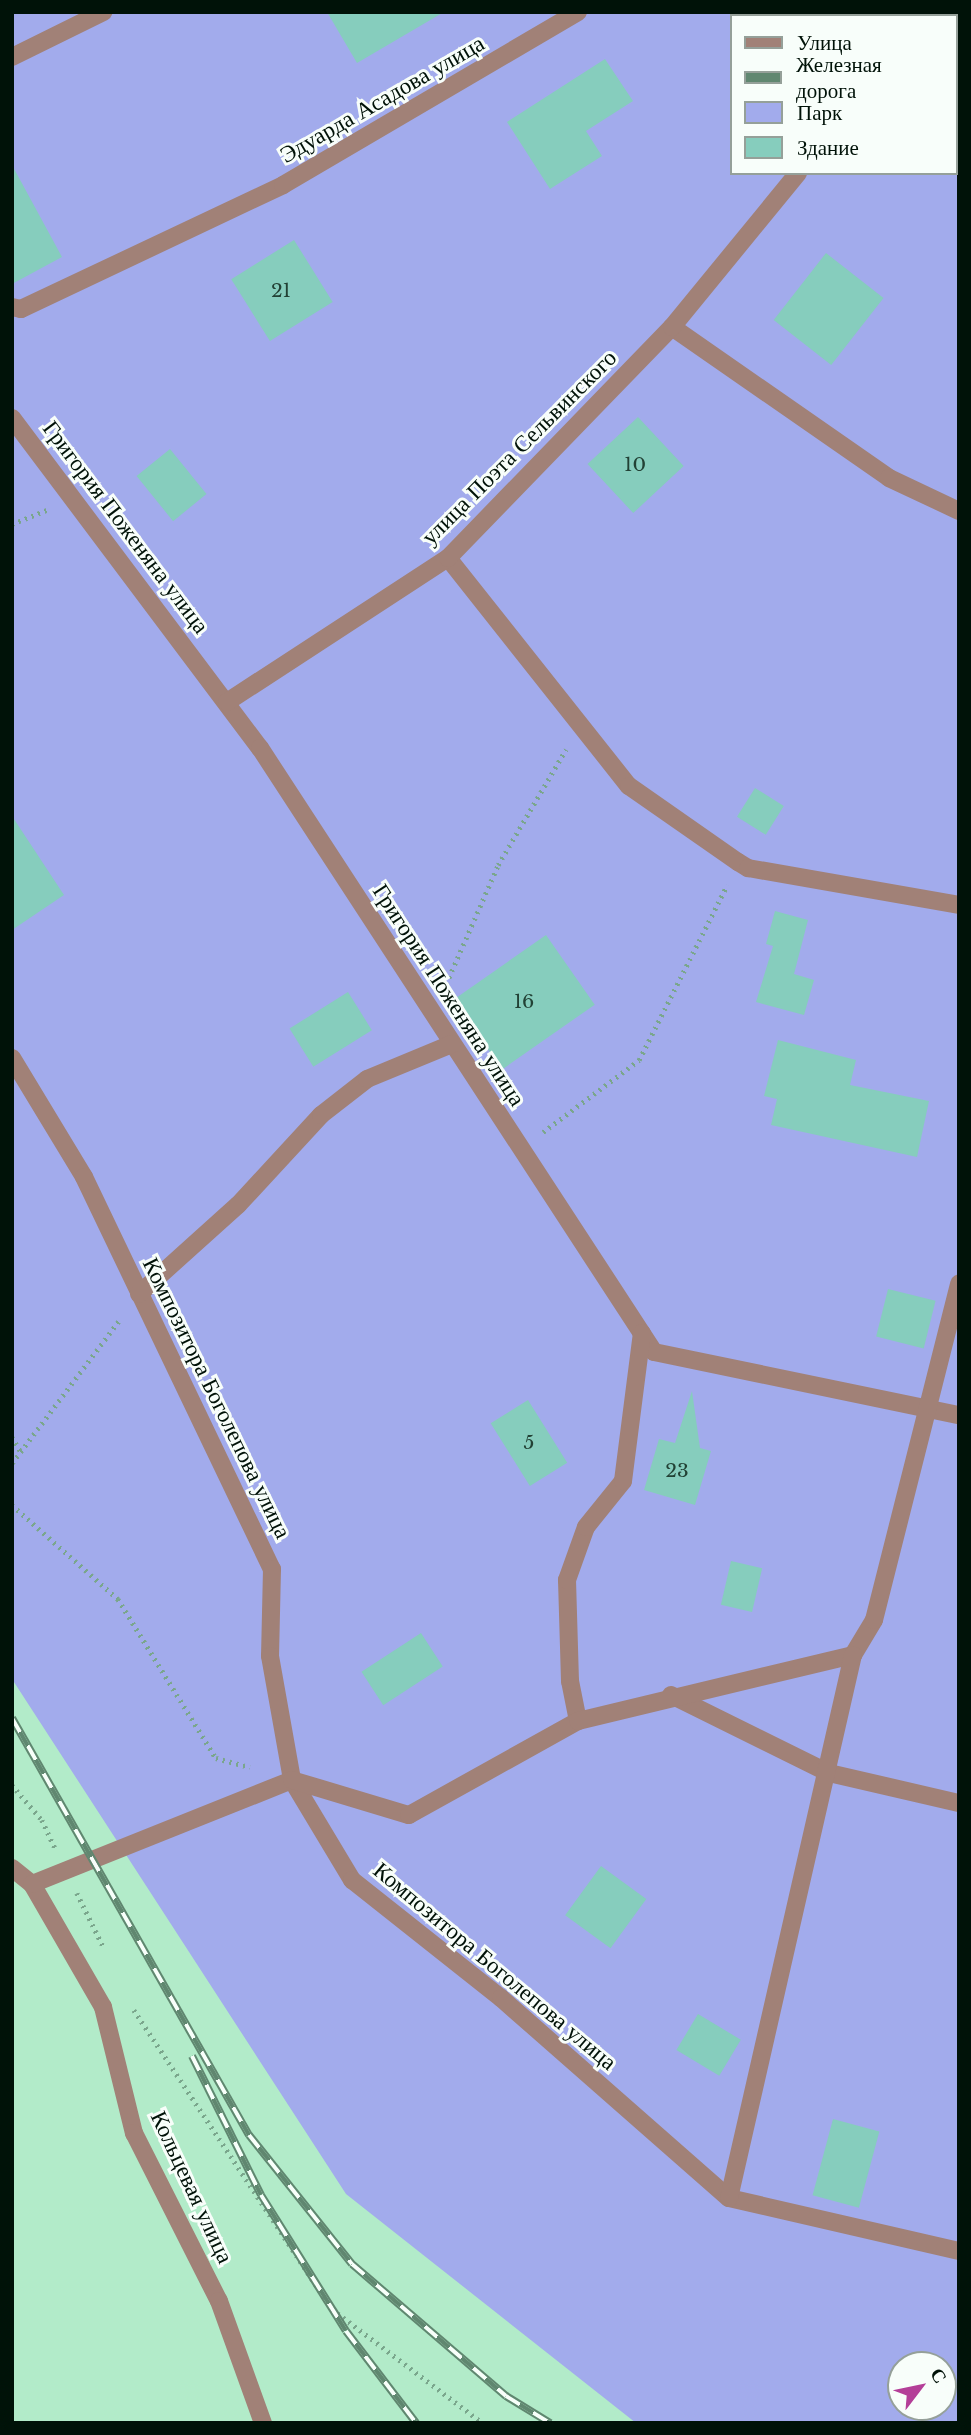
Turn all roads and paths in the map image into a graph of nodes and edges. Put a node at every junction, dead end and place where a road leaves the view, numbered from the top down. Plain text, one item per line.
1 (103, 12) edge
2 (578, 12) edge
3 (12, 57) edge
4 (796, 175) edge
5 (12, 307) edge
6 (672, 327) junction
7 (12, 418) edge
8 (75, 500) junction
9 (959, 511) edge
10 (12, 524) edge
11 (448, 558) junction
12 (227, 702) junction
13 (580, 724) junction
14 (738, 862) junction
15 (959, 905) edge
16 (425, 1003) junction
17 (452, 1044) junction
18 (12, 1058) edge
19 (520, 1150) junction
20 (959, 1284) edge
21 (139, 1294) junction
22 (642, 1333) junction
23 (924, 1407) junction
24 (959, 1415) edge
25 (12, 1437) edge
26 (21, 1452) junction
27 (12, 1463) edge
28 (12, 1505) edge
29 (853, 1655) junction
30 (671, 1695) junction
31 (578, 1721) junction
32 (829, 1773) junction
33 (292, 1780) junction
34 (12, 1785) edge
35 (959, 1803) edge
36 (12, 1868) edge
37 (66, 1871) junction
38 (32, 1884) junction
39 (106, 1953) dead end
40 (129, 1999) dead end
41 (729, 2198) junction
42 (959, 2251) edge
43 (263, 2423) edge
44 (483, 2423) edge

1 - 3 street
2 - 5 street, Эдуарда Асадова улица
4 - 6 street, улица Поэта Сельвинского
6 - 9 street
6 - 11 street, улица Поэта Сельвинского
7 - 8 street, Григория Поженяна улица
8 - 10 path
8 - 12 street, Григория Поженяна улица
11 - 12 street, улица Поэта Сельвинского
11 - 13 street
12 - 16 street, Григория Поженяна улица
13 - 14 street
13 - 16 path
14 - 15 street
14 - 19 path
16 - 17 street, Григория Поженяна улица
17 - 19 street, Григория Поженяна улица
17 - 21 street
18 - 21 street, Композитора Боголепова улица
19 - 22 street, Григория Поженяна улица
20 - 23 street
21 - 26 path
21 - 33 street, Композитора Боголепова улица
22 - 23 street, Григория Поженяна улица
22 - 31 street
23 - 24 street, Григория Поженяна улица
23 - 29 street
25 - 26 path
26 - 27 path
28 - 33 path
29 - 30 street
29 - 32 street
30 - 31 street
30 - 32 street
31 - 33 street
32 - 35 street
32 - 41 street
33 - 37 street
33 - 41 street, Композитора Боголепова улица
34 - 37 path
36 - 38 street, Кольцевая улица
37 - 38 street
37 - 39 path
38 - 43 street, Кольцевая улица
40 - 44 path
41 - 42 street, Композитора Боголепова улица

